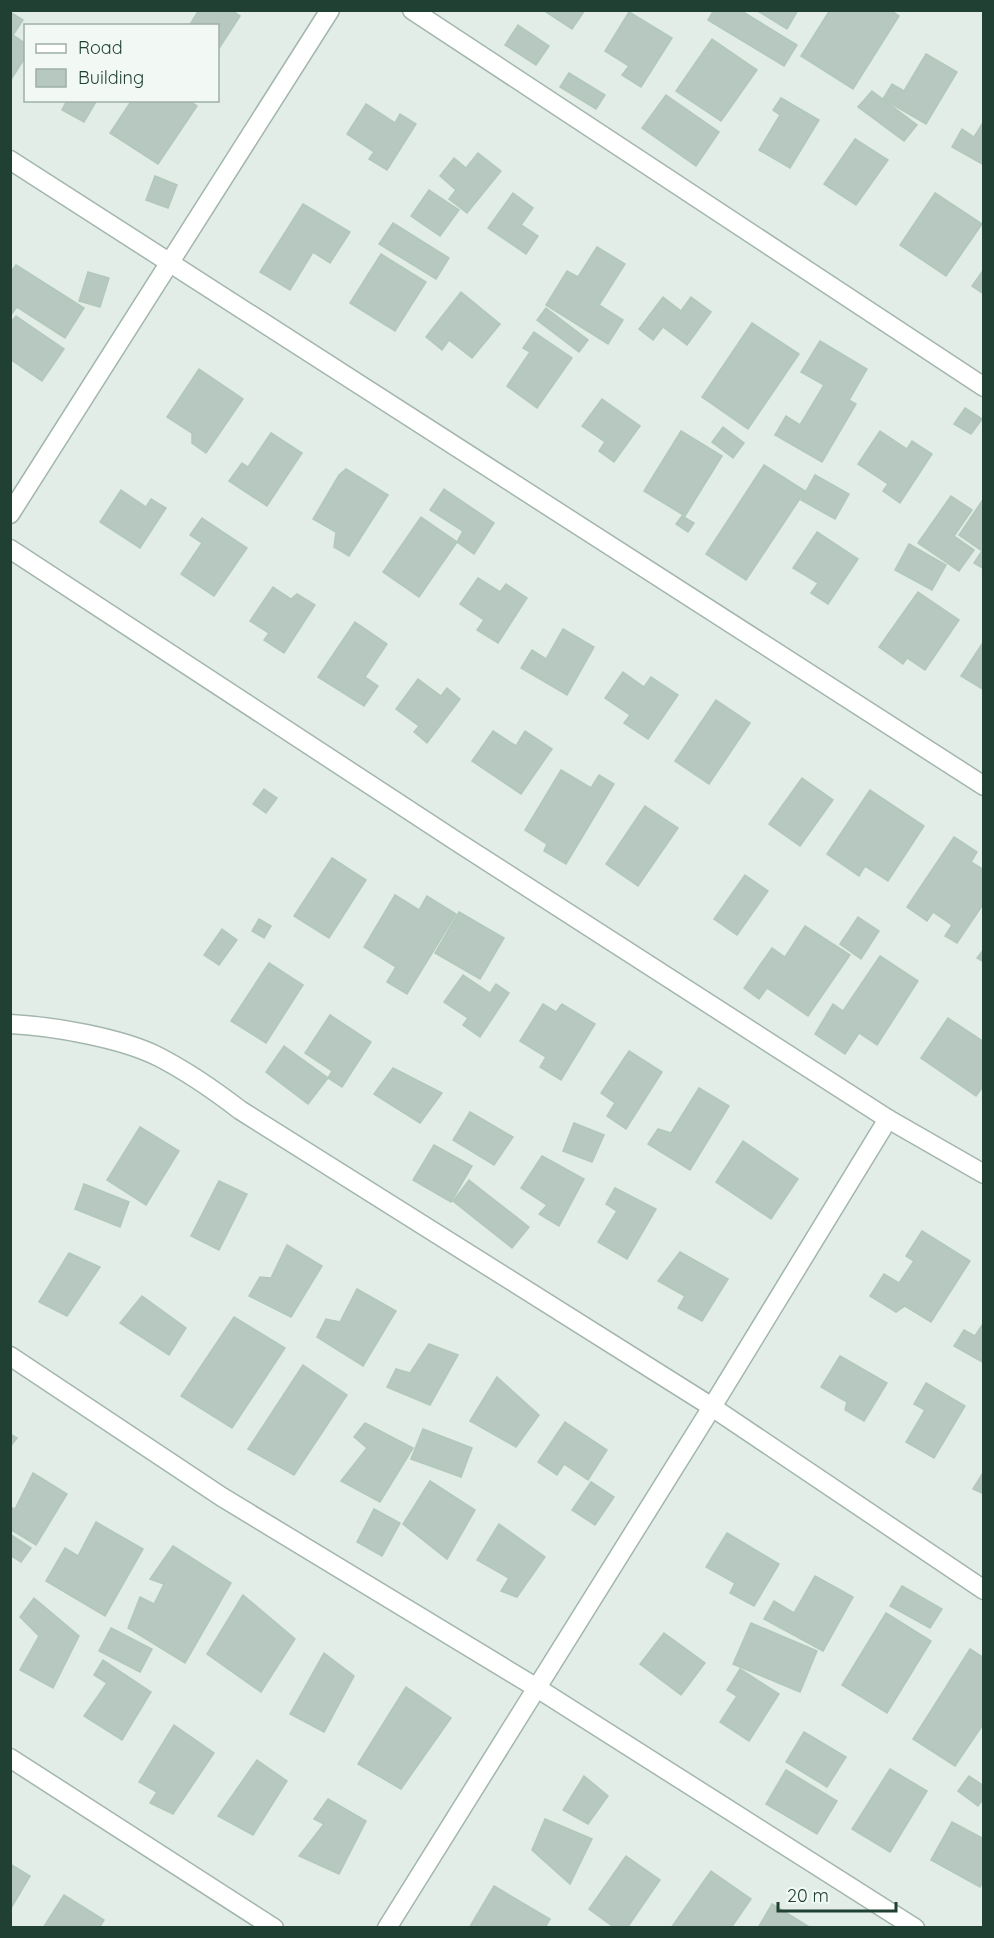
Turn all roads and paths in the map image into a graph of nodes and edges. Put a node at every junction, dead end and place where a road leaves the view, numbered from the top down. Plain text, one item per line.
1 (330, 10) edge
2 (411, 10) edge
3 (10, 160) edge
4 (169, 263) junction
5 (984, 387) edge
6 (10, 514) edge
7 (10, 549) edge
8 (984, 786) edge
9 (10, 1024) edge
10 (888, 1119) junction
11 (984, 1174) edge
12 (10, 1356) edge
13 (712, 1407) junction
14 (984, 1590) edge
15 (537, 1688) junction
16 (10, 1758) edge
17 (274, 1928) edge
18 (387, 1928) edge
19 (915, 1928) edge

1 - 4 street
2 - 5 street
3 - 4 street
4 - 6 street
4 - 8 street
7 - 10 street
9 - 13 street
10 - 11 street
10 - 13 street
12 - 15 street
13 - 14 street
13 - 15 street
15 - 18 street
15 - 19 street
16 - 17 street

